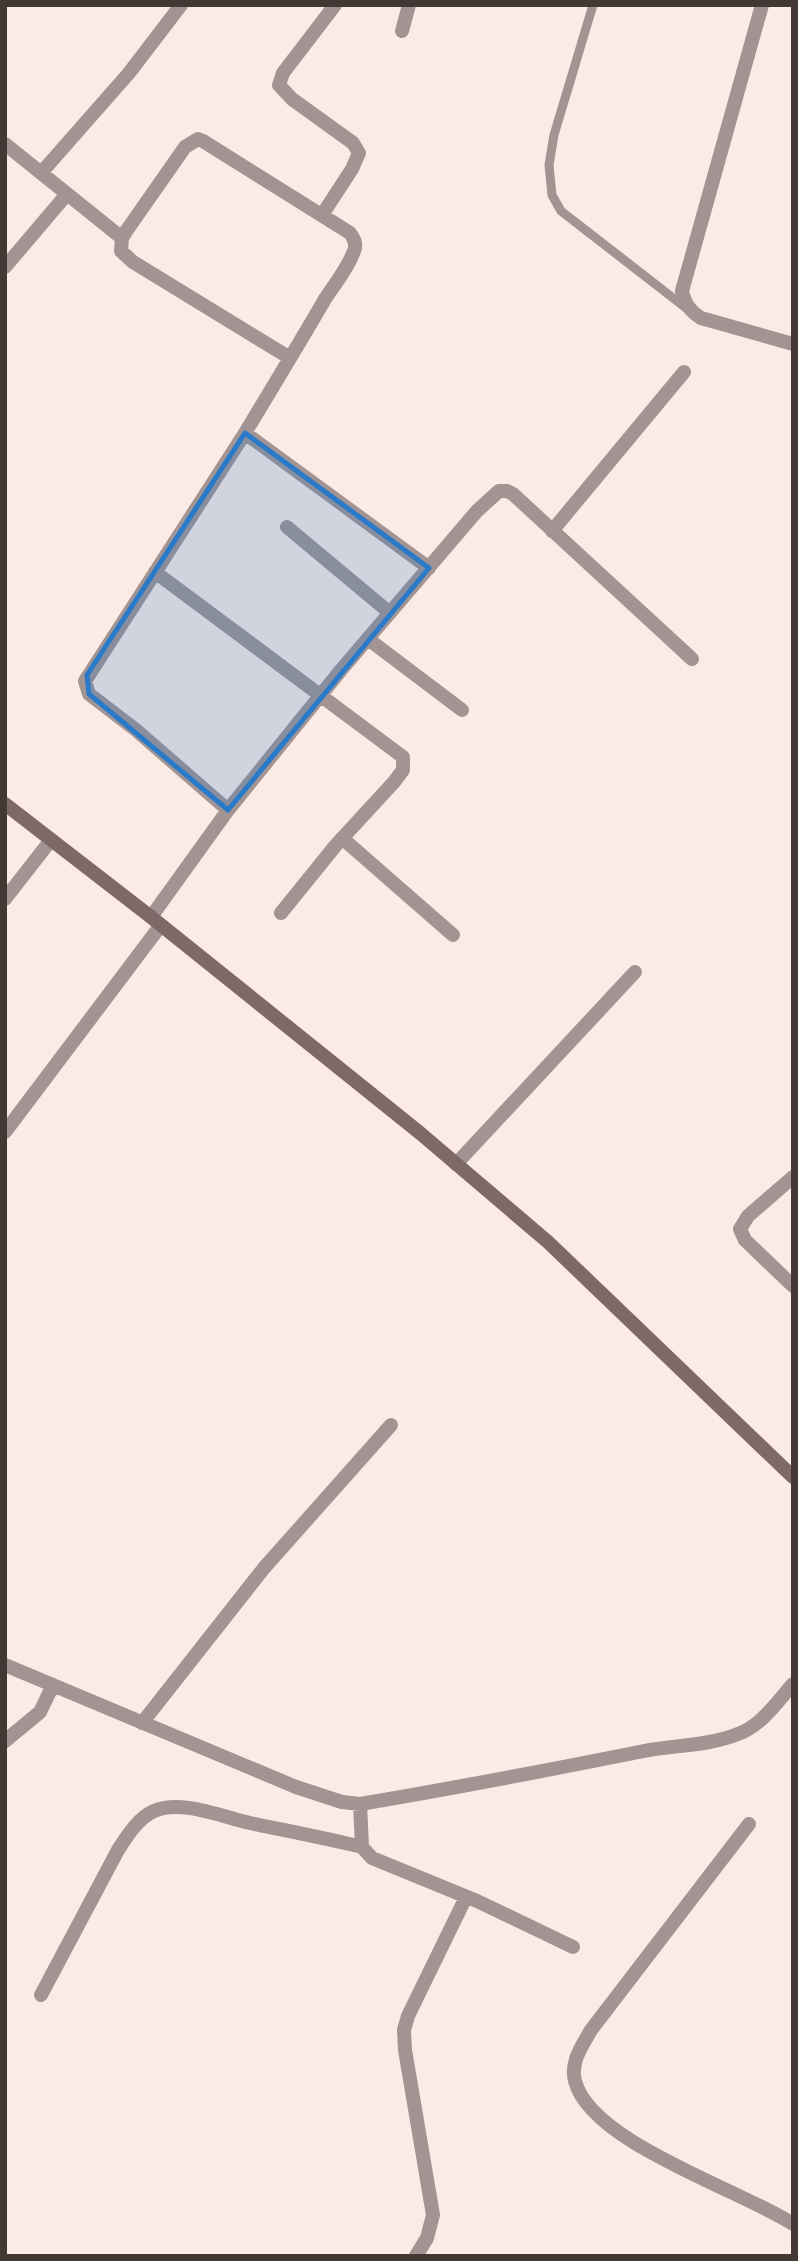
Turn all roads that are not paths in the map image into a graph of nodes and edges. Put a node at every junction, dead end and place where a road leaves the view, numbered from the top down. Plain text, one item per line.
1 (180, 5) edge
2 (335, 5) edge
3 (409, 5) edge
4 (593, 5) edge
5 (762, 5) edge
6 (402, 31) dead end
7 (5, 144) edge
8 (41, 173) junction
9 (67, 194) junction
10 (322, 215) junction
11 (122, 238) junction
12 (5, 267) edge
13 (692, 312) junction
14 (793, 344) edge
15 (290, 358) junction
16 (684, 372) dead end
17 (245, 433) junction
18 (287, 527) dead end
19 (552, 531) junction
20 (429, 568) junction
21 (155, 572) junction
22 (390, 613) junction
23 (368, 639) junction
24 (692, 659) dead end
25 (320, 696) junction
26 (462, 710) dead end
27 (5, 804) edge
28 (228, 810) junction
29 (342, 838) junction
30 (51, 840) junction
31 (5, 899) edge
32 (281, 913) dead end
33 (156, 921) junction
34 (453, 935) dead end
35 (635, 972) dead end
36 (5, 1132) edge
37 (456, 1164) junction
38 (793, 1177) edge
39 (793, 1286) edge
40 (391, 1425) dead end
41 (793, 1476) edge
42 (5, 1665) edge
43 (793, 1684) edge
44 (51, 1688) junction
45 (142, 1723) junction
46 (5, 1741) edge
47 (360, 1804) junction
48 (749, 1824) dead end
49 (362, 1847) junction
50 (466, 1897) junction
51 (573, 1947) dead end
52 (41, 1995) dead end
53 (793, 2224) edge
54 (416, 2256) edge

1 - 8 street
2 - 10 street
3 - 6 street
4 - 13 lane
5 - 13 street
7 - 8 street
8 - 9 street
9 - 11 street
9 - 12 street
10 - 11 street
10 - 15 street
11 - 15 street
13 - 14 street
15 - 17 street
16 - 19 street
17 - 20 street
17 - 21 street
18 - 22 street
19 - 20 street
19 - 24 street
20 - 22 street
21 - 25 street
21 - 28 street
22 - 23 street
23 - 25 street
23 - 26 street
25 - 28 street
25 - 29 street
27 - 30 main road
28 - 33 street
29 - 32 street
29 - 34 street
30 - 31 street
30 - 33 main road
33 - 36 street
33 - 37 main road
35 - 37 street
37 - 41 main road
38 - 39 street
40 - 45 street
42 - 44 street
43 - 47 street
44 - 45 street
44 - 46 street
45 - 47 street
47 - 49 street
48 - 53 street
49 - 50 street
49 - 52 street
50 - 51 street
50 - 54 street

